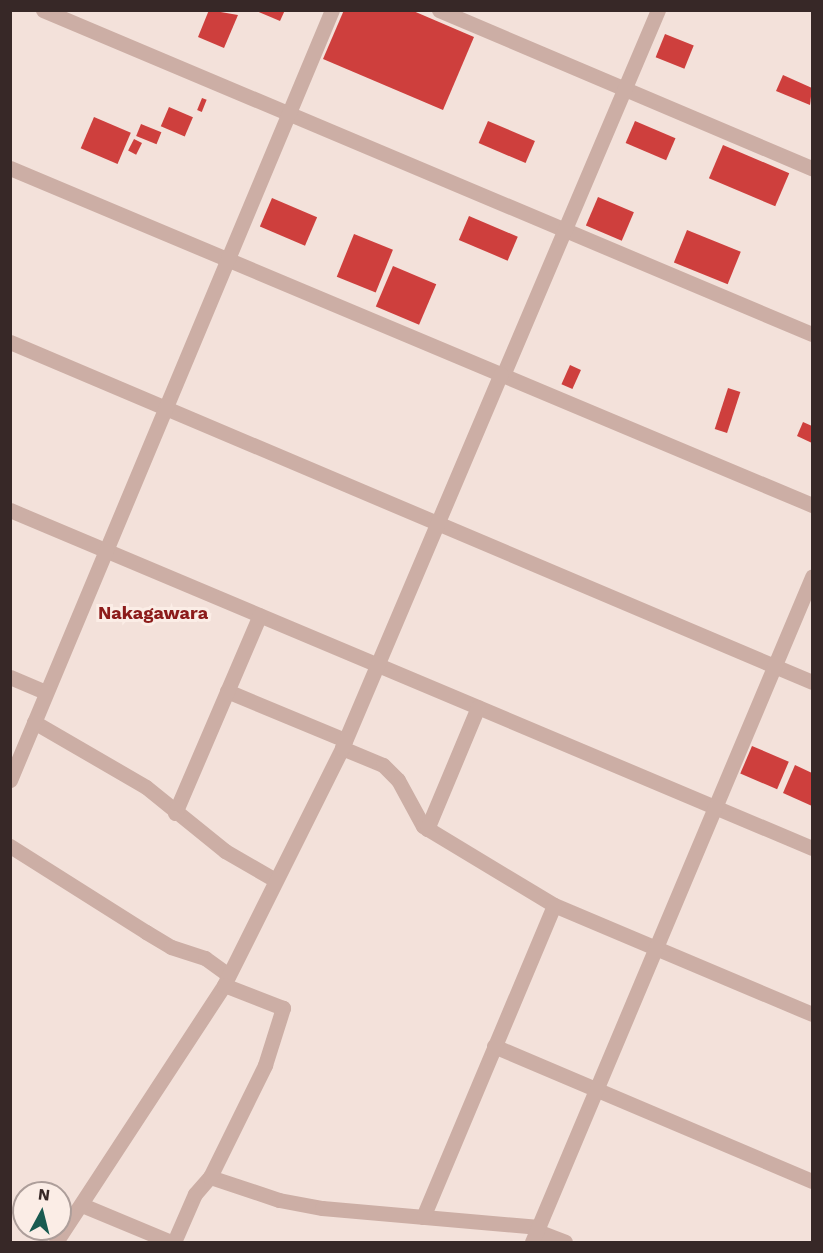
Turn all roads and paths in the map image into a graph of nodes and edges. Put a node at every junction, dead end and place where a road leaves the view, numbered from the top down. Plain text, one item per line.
1 (43, 10) edge
2 (332, 10) edge
3 (439, 10) edge
4 (658, 10) edge
5 (624, 89) junction
6 (289, 114) junction
7 (10, 168) edge
8 (813, 168) edge
9 (565, 230) junction
10 (229, 260) junction
11 (813, 334) edge
12 (10, 342) edge
13 (502, 375) junction
14 (165, 407) junction
15 (813, 505) edge
16 (10, 510) edge
17 (437, 525) junction
18 (106, 550) junction
19 (813, 577) edge
20 (260, 615) junction
21 (377, 664) junction
22 (775, 666) junction
23 (10, 677) edge
24 (813, 682) edge
25 (227, 691) junction
26 (46, 692) junction
27 (478, 707) junction
28 (34, 722) junction
29 (343, 744) junction
30 (10, 780) edge
31 (715, 807) junction
32 (175, 813) junction
33 (427, 829) junction
34 (10, 846) edge
35 (813, 848) edge
36 (275, 879) junction
37 (554, 905) junction
38 (656, 948) junction
39 (226, 980) junction
40 (813, 1014) edge
41 (494, 1046) junction
42 (596, 1089) junction
43 (210, 1177) junction
44 (813, 1181) edge
45 (82, 1205) junction
46 (423, 1217) junction
47 (536, 1233) edge
48 (56, 1242) edge
49 (173, 1242) edge
50 (566, 1242) edge

1 - 6 street
2 - 6 street
3 - 5 street
4 - 5 street
5 - 8 street
5 - 9 street
6 - 9 street
6 - 10 street
7 - 10 street
9 - 11 street
9 - 13 street
10 - 13 street
10 - 14 street
12 - 14 street
13 - 15 street
13 - 17 street
14 - 17 street
14 - 18 street
16 - 18 street
17 - 21 street
17 - 22 street
18 - 20 street
18 - 26 street
19 - 22 street
20 - 21 street
20 - 25 street
21 - 27 street
21 - 29 street
22 - 24 street
22 - 31 street
23 - 26 street
25 - 29 street
25 - 32 street
26 - 28 street
27 - 31 street
27 - 33 street
28 - 30 street
28 - 32 street
29 - 33 street
29 - 36 street
31 - 35 street
31 - 38 street
32 - 36 street
33 - 37 street
34 - 39 street
36 - 39 street
37 - 38 street
37 - 41 street
38 - 40 street
38 - 42 street
39 - 43 street
39 - 45 street
41 - 42 street
41 - 46 street
42 - 44 street
42 - 47 street
43 - 46 street
43 - 49 street
45 - 48 street
45 - 49 street
46 - 47 street
47 - 50 street

